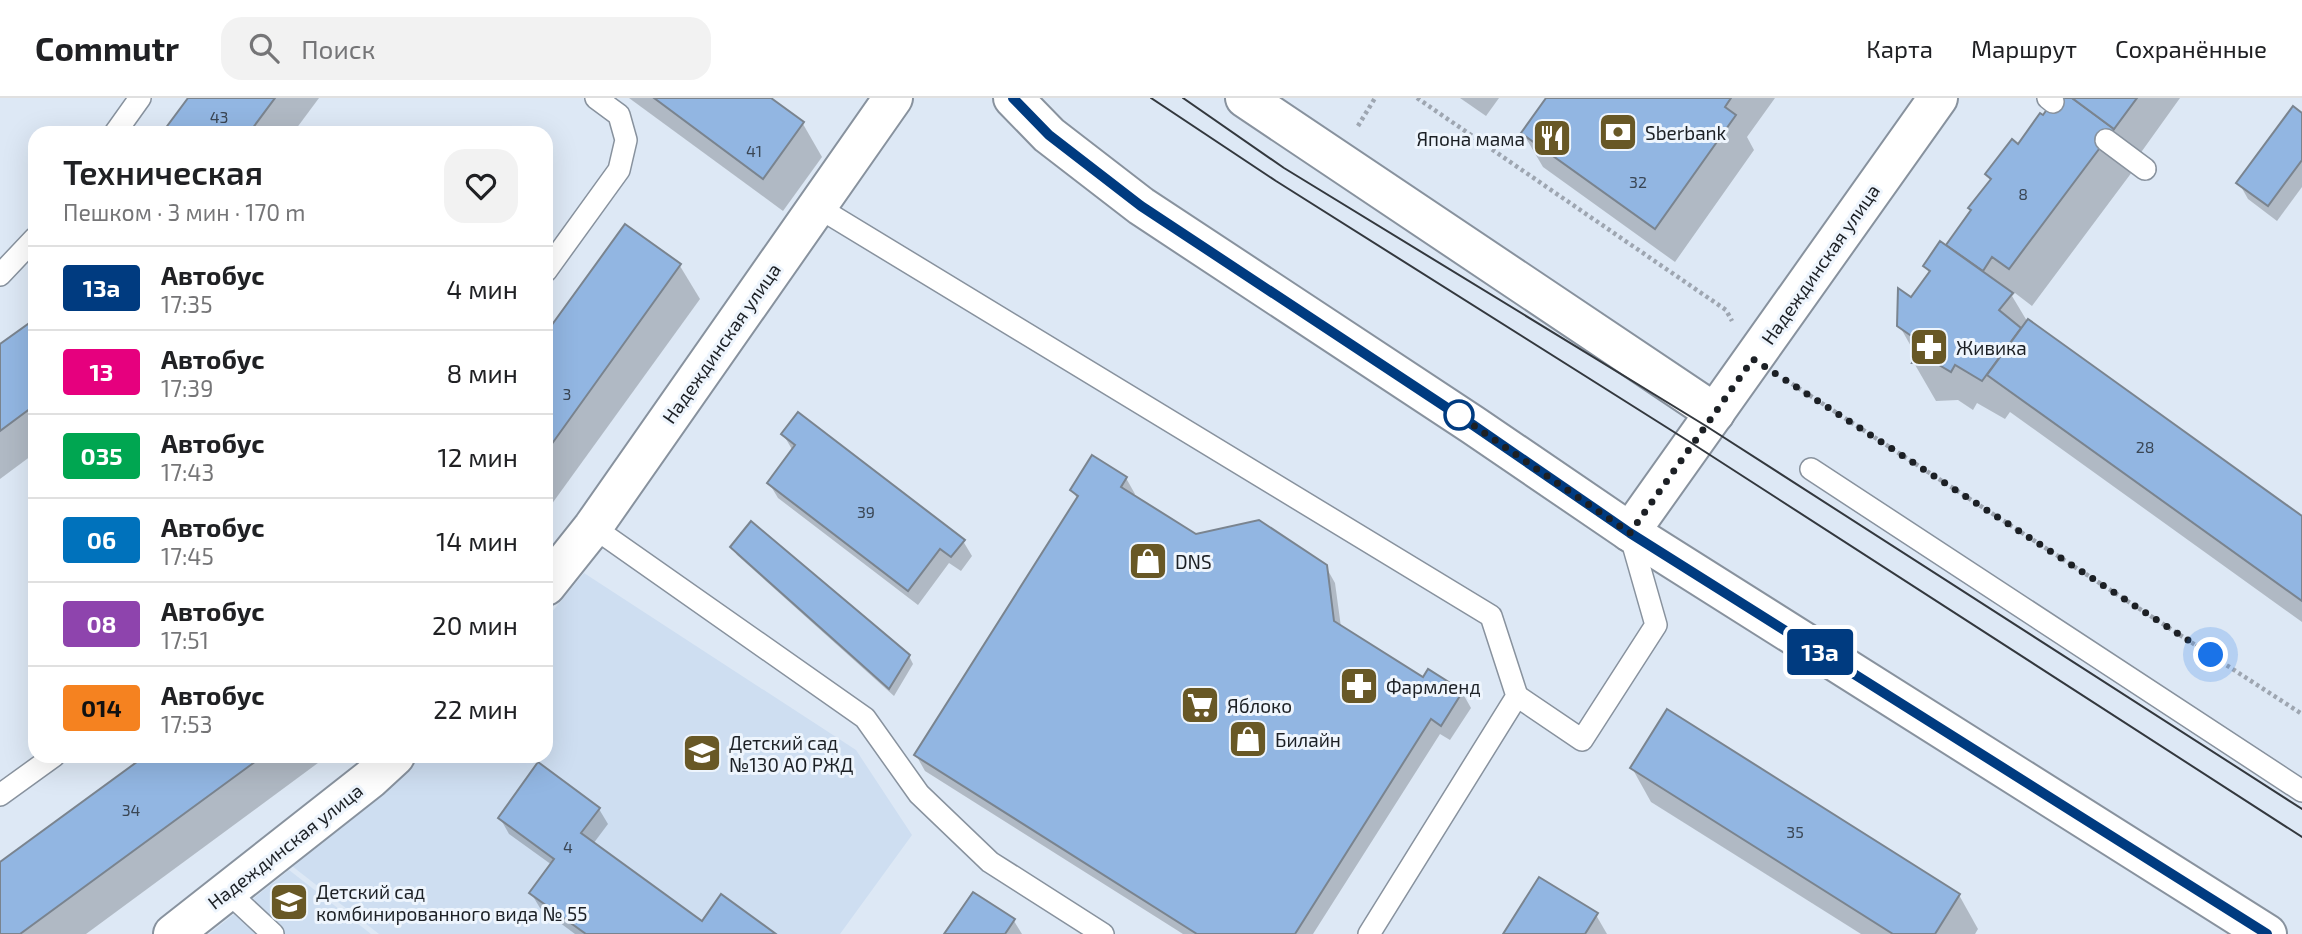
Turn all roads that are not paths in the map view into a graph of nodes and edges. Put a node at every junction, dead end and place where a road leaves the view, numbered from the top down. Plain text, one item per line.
1 (140, 98) edge
2 (596, 98) edge
3 (893, 98) edge
4 (1013, 98) edge
5 (1245, 98) edge
6 (1938, 98) edge
7 (120, 126) edge
8 (2106, 140) dead end
9 (2145, 169) dead end
10 (816, 206) junction
11 (28, 245) edge
12 (553, 261) edge
13 (0, 275) edge
14 (1715, 413) junction
15 (1811, 469) dead end
16 (593, 527) junction
17 (1630, 533) junction
18 (553, 577) edge
19 (1517, 696) junction
20 (44, 763) edge
21 (387, 763) edge
22 (2302, 791) edge
23 (0, 795) edge
24 (228, 892) junction
25 (173, 934) edge
26 (273, 934) edge
27 (1103, 934) edge
28 (1368, 934) edge
29 (2267, 934) edge

1 - 7 lane
2 - 12 lane
3 - 10 street, Надеждинская улица
4 - 17 street
5 - 14 street
6 - 14 street, Надеждинская улица
8 - 9 lane
10 - 16 street, Надеждинская улица
10 - 19 lane
11 - 13 lane
14 - 17 street, Надеждинская улица
15 - 22 lane
16 - 18 street, Надеждинская улица
16 - 27 lane
17 - 19 lane
17 - 29 street
19 - 28 lane
20 - 23 lane
21 - 24 street, Надеждинская улица
24 - 25 street, Надеждинская улица
24 - 26 lane

